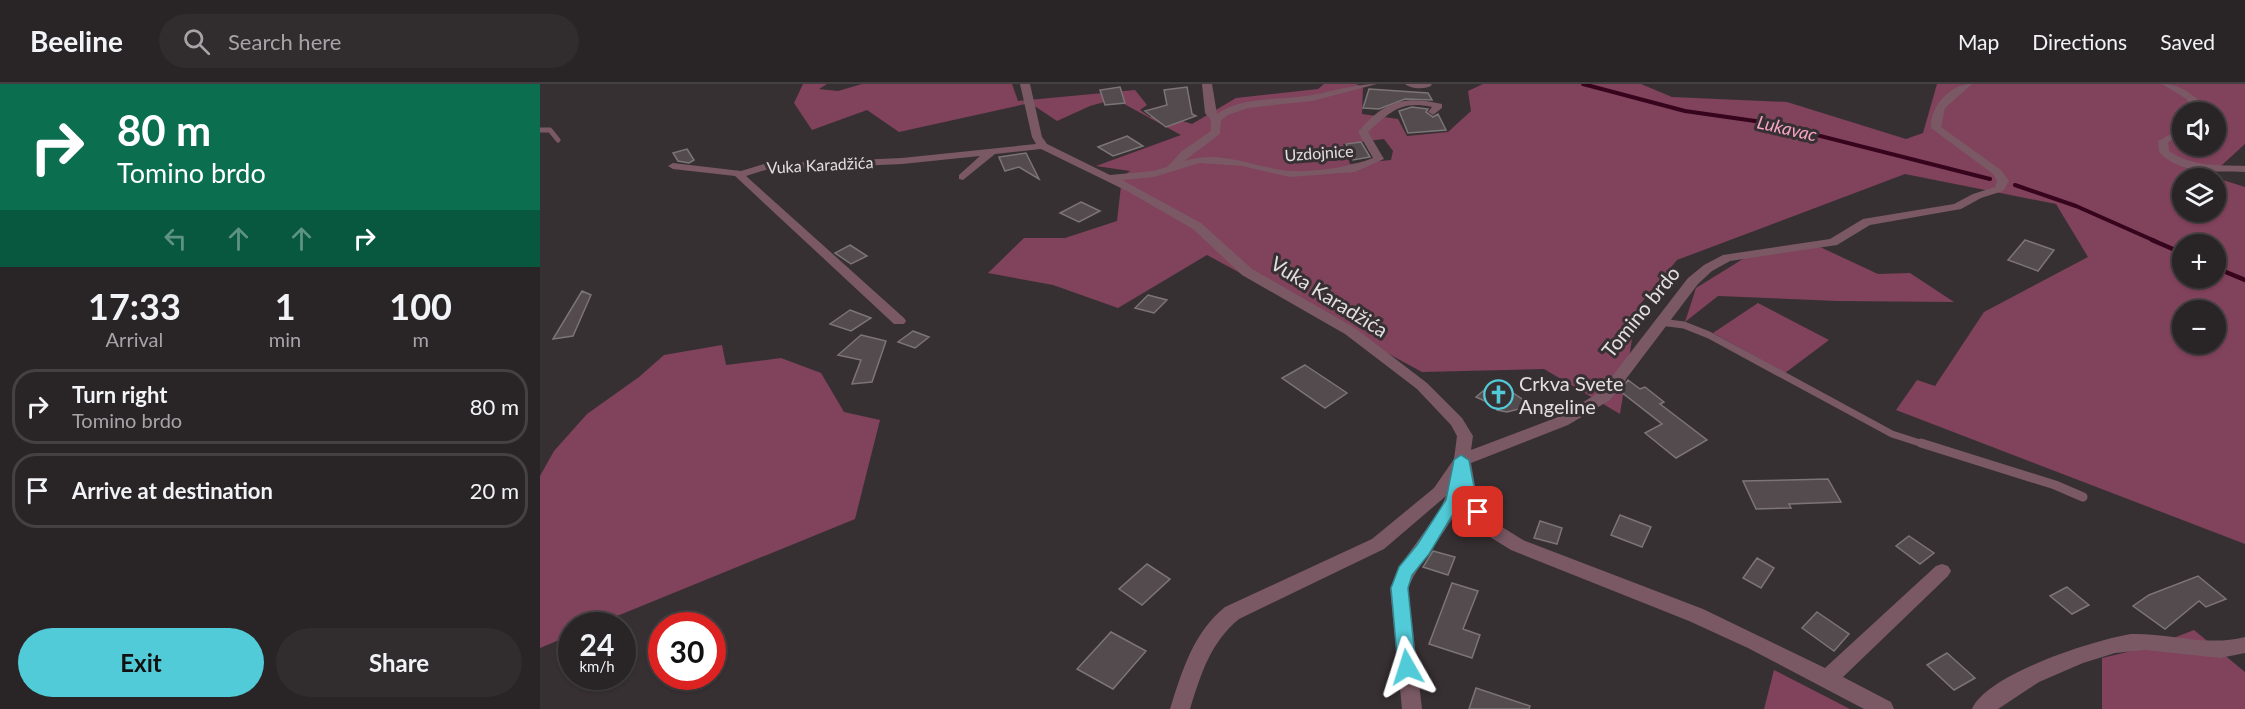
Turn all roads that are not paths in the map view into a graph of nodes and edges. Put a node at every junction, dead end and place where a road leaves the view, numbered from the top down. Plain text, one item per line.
1 (1025, 84) edge
2 (1207, 84) edge
3 (1372, 84) edge
4 (1410, 84) edge
5 (1966, 84) edge
6 (2167, 84) edge
7 (1427, 85) edge
8 (2194, 102) edge
9 (1433, 112) dead end
10 (1216, 119) junction
11 (540, 130) edge
12 (2172, 136) edge
13 (558, 140) dead end
14 (1043, 147) junction
15 (992, 152) junction
16 (673, 166) dead end
17 (1171, 169) junction
18 (2245, 169) edge
19 (742, 174) junction
20 (963, 177) dead end
21 (1110, 178) junction
22 (898, 321) dead end
23 (1660, 322) junction
24 (1461, 460) junction
25 (2083, 497) dead end
26 (1942, 571) dead end
27 (2245, 645) edge
28 (1826, 680) junction
29 (1180, 709) edge
30 (1412, 709) edge
31 (1884, 709) edge
32 (1982, 709) edge

1 - 14 street
2 - 10 street
3 - 10 street
4 - 7 street
5 - 23 street, Tomino brdo
6 - 8 street
9 - 17 street, Uzdojnice
10 - 17 street
11 - 13 lane
12 - 18 street
14 - 15 street, Vuka Karadžića
14 - 21 street
15 - 19 street, Vuka Karadžića
15 - 20 street
16 - 19 street
17 - 21 street, Uzdojnice
19 - 22 street, Vuka Karadžića
21 - 24 street, Vuka Karadžića
23 - 24 street, Tomino brdo
23 - 25 lane
24 - 28 street
24 - 29 street
24 - 30 street
26 - 28 street
27 - 32 street
28 - 31 street

